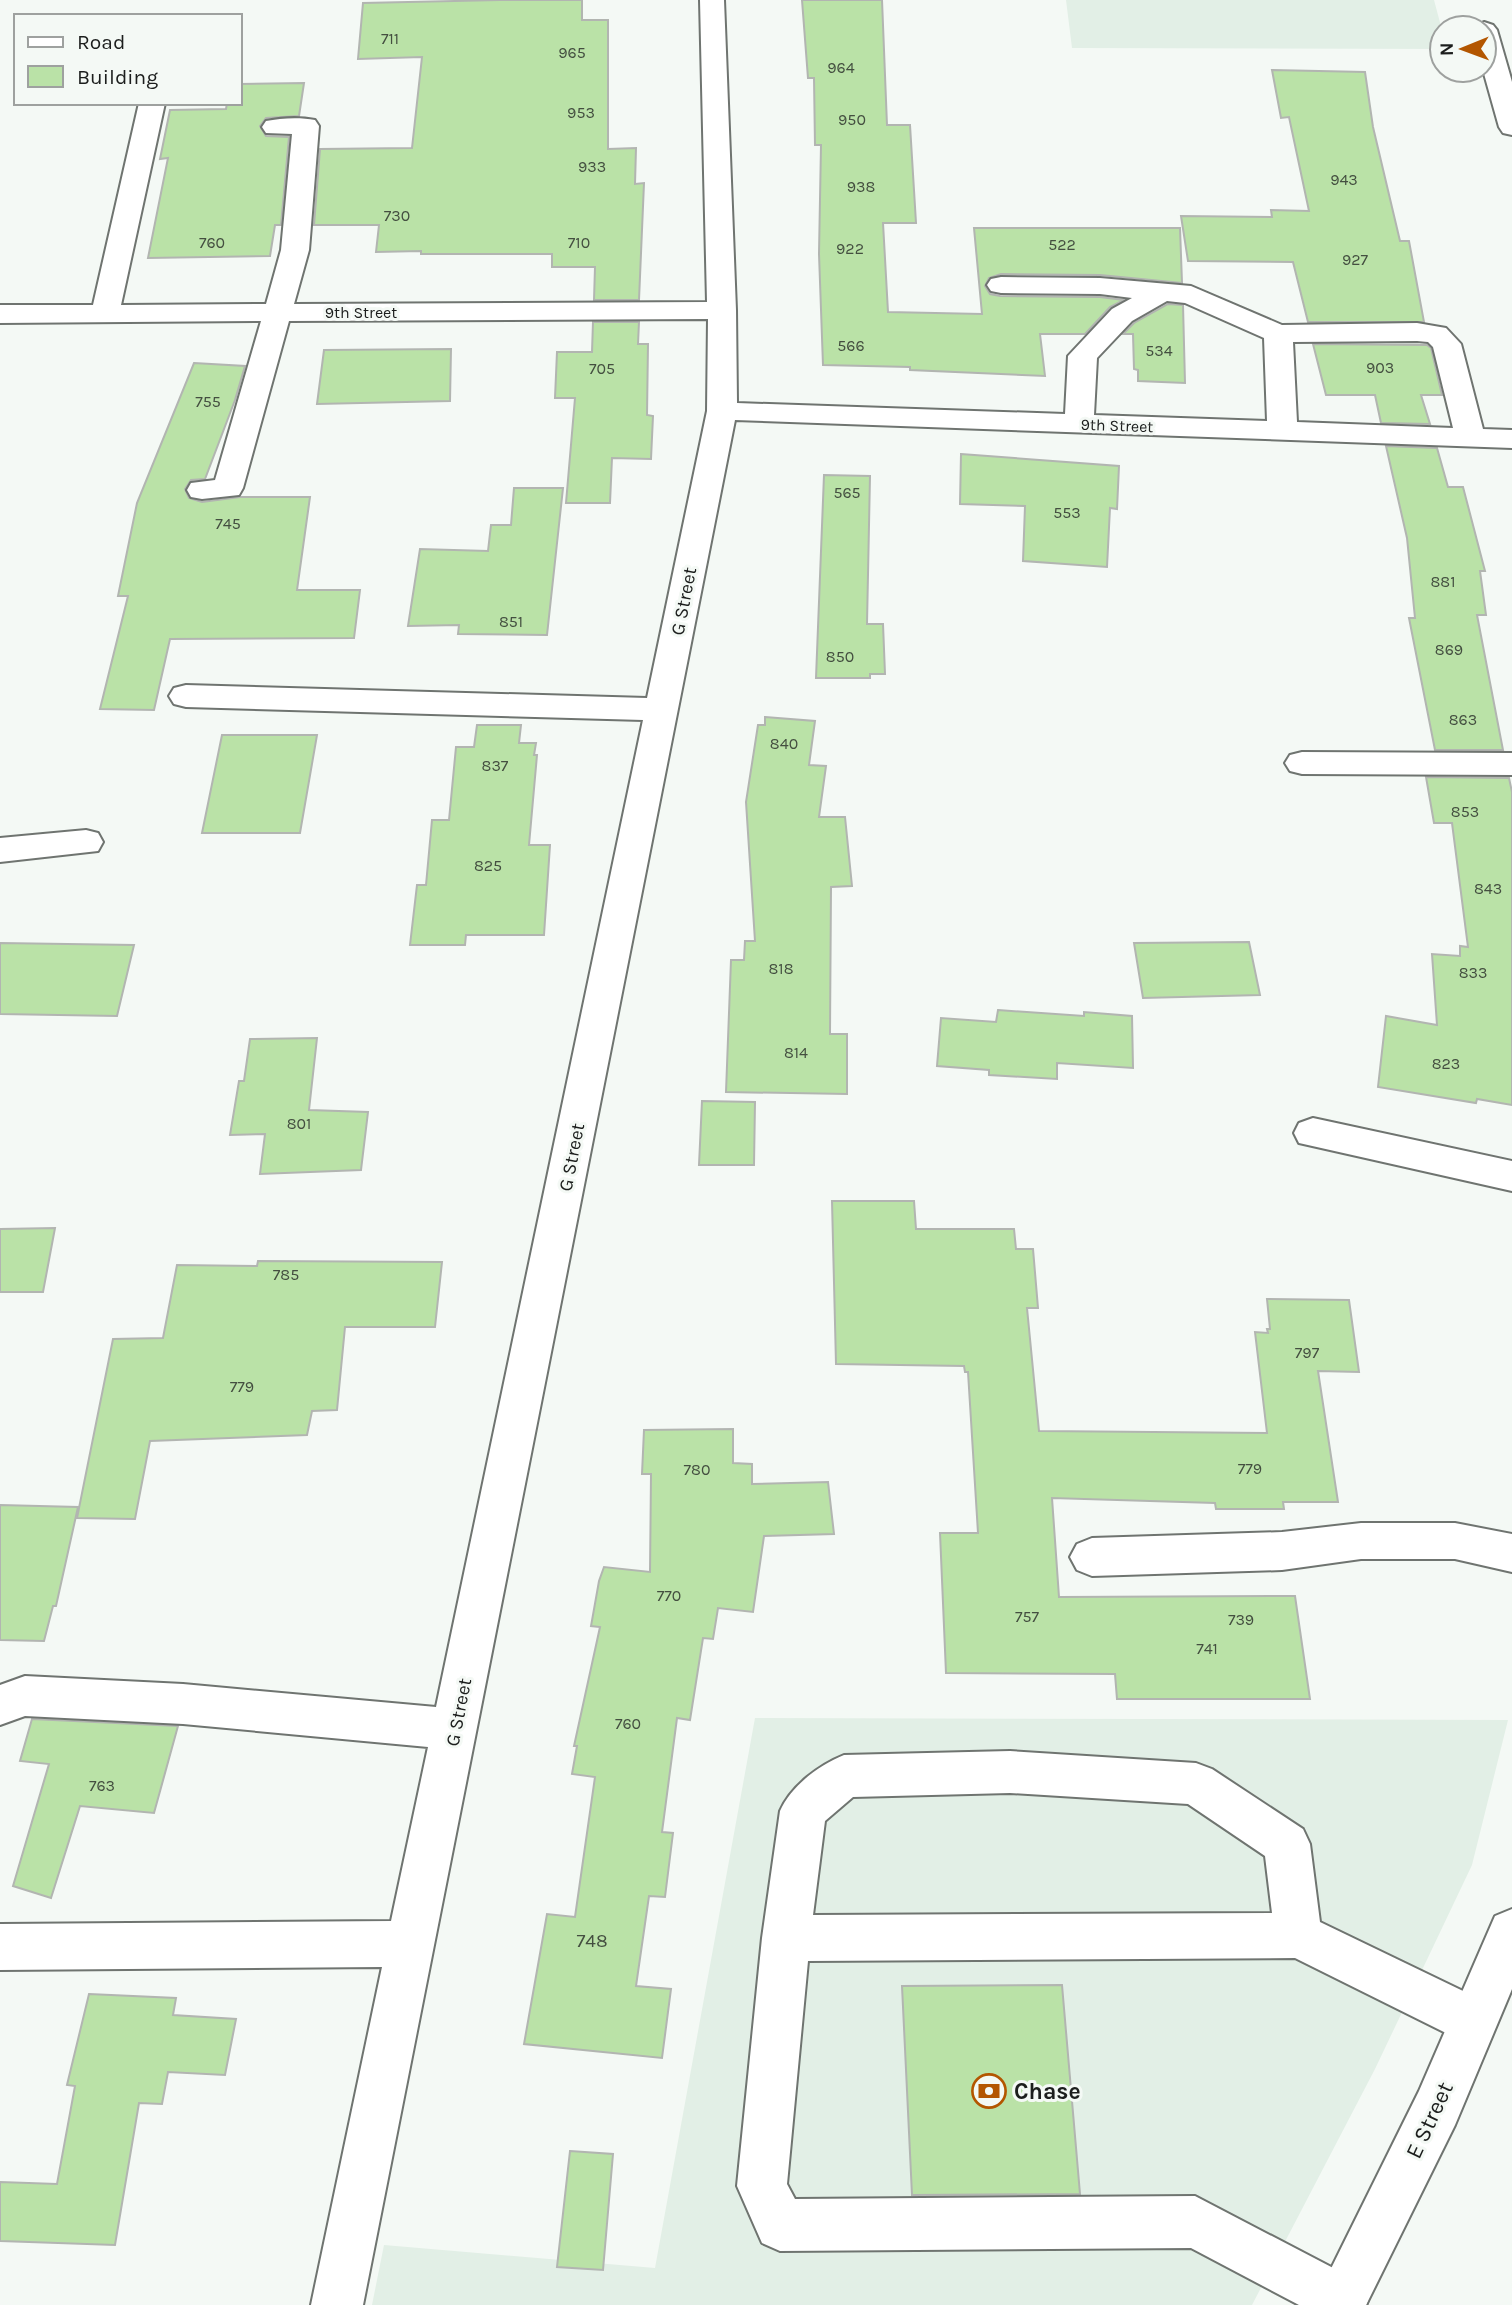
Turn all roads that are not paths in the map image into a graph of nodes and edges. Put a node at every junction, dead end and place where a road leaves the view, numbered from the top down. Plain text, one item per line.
1 (712, 0) edge
2 (1498, 78) edge
3 (152, 105) edge
4 (275, 127) dead end
5 (1512, 127) edge
6 (1001, 285) dead end
7 (1164, 291) junction
8 (722, 310) junction
9 (276, 312) junction
10 (105, 313) junction
11 (0, 314) edge
12 (1278, 334) junction
13 (722, 411) junction
14 (1079, 423) junction
15 (1282, 431) junction
16 (1470, 438) junction
17 (1512, 439) edge
18 (202, 490) dead end
19 (186, 696) dead end
20 (661, 709) junction
21 (1302, 764) dead end
22 (1512, 764) edge
23 (86, 842) dead end
24 (0, 850) edge
25 (1313, 1133) dead end
26 (1512, 1176) edge
27 (1512, 1553) edge
28 (1092, 1557) dead end
29 (0, 1705) edge
30 (455, 1729) junction
31 (1512, 1933) edge
32 (1298, 1935) junction
33 (786, 1938) junction
34 (411, 1944) junction
35 (0, 1947) edge
36 (1473, 2021) junction
37 (1340, 2302) edge
38 (337, 2305) edge

1 - 8 street, G Street
2 - 5 street
3 - 10 street
4 - 9 street
6 - 7 street
7 - 12 street
7 - 14 street
8 - 9 street, 9th Street
8 - 13 street, G Street
9 - 10 street, 9th Street
9 - 18 street
10 - 11 street, 9th Street
12 - 15 street
12 - 16 street
13 - 14 street, 9th Street
13 - 20 street, G Street
14 - 15 street, 9th Street
15 - 16 street, 9th Street
16 - 17 street, 9th Street
19 - 20 street
20 - 30 street, G Street
21 - 22 street
23 - 24 street
25 - 26 street
27 - 28 street
29 - 30 street
30 - 34 street, G Street
31 - 36 street, E Street
32 - 33 street
32 - 33 street
32 - 36 street
33 - 37 street
34 - 35 street
34 - 38 street, G Street
36 - 37 street, E Street

